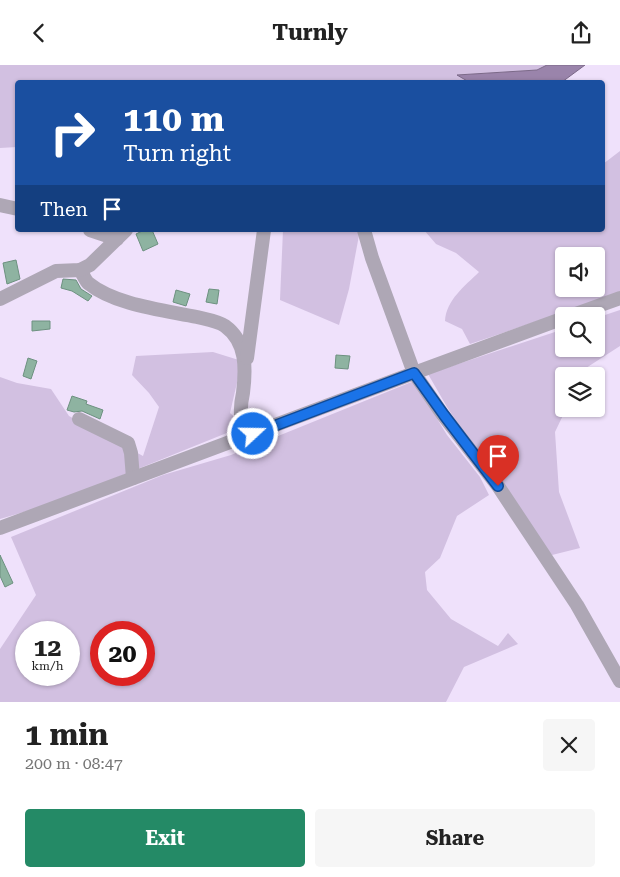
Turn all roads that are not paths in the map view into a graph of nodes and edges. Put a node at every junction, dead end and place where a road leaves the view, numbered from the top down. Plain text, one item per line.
1 (0, 205) edge
2 (15, 208) edge
3 (106, 232) edge
4 (264, 232) edge
5 (365, 232) edge
6 (122, 234) edge
7 (80, 270) junction
8 (620, 298) edge
9 (0, 299) edge
10 (595, 307) edge
11 (555, 321) edge
12 (246, 366) junction
13 (414, 373) junction
14 (79, 419) dead end
15 (253, 434) junction
16 (133, 478) junction
17 (0, 528) edge
18 (620, 681) edge

1 - 2 lane
3 - 6 lane
4 - 12 lane
5 - 13 lane
6 - 7 lane
7 - 9 lane
7 - 12 lane
8 - 10 lane
11 - 13 lane
12 - 15 lane
13 - 15 lane
13 - 18 lane
14 - 16 lane
15 - 16 lane
16 - 17 lane

